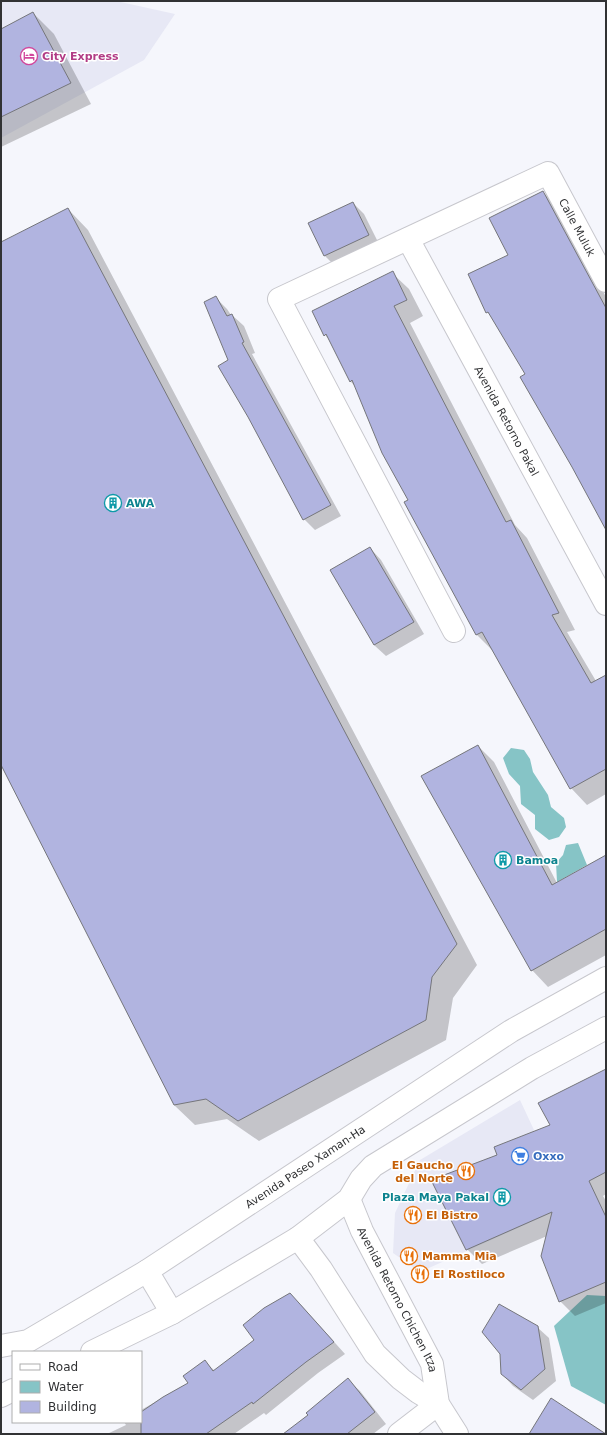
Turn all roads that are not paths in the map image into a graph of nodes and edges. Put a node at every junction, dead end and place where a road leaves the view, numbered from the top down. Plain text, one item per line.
1 (408, 239) junction
2 (606, 281) edge
3 (606, 604) edge
4 (454, 631) dead end
5 (606, 978) edge
6 (606, 1028) edge
7 (349, 1199) junction
8 (298, 1238) junction
9 (147, 1271) junction
10 (172, 1313) junction
11 (1, 1346) edge
12 (94, 1351) edge
13 (12, 1390) edge
14 (1, 1396) edge
15 (438, 1404) junction
16 (399, 1434) edge
17 (456, 1434) edge

1 - 2 street, Calle Muluk
1 - 3 street, Avenida Retorno Pakal
1 - 4 street
5 - 9 street, Avenida Paseo Xaman-Ha
6 - 7 street
7 - 8 street
7 - 15 street, Avenida Retorno Chichen Itza
8 - 10 street
8 - 15 street, Avenida Retorno Chichen Itza
9 - 10 street
9 - 11 street, Avenida Paseo Xaman-Ha
10 - 12 street
13 - 14 street
15 - 16 street
15 - 17 street, Avenida Retorno Chichen Itza

